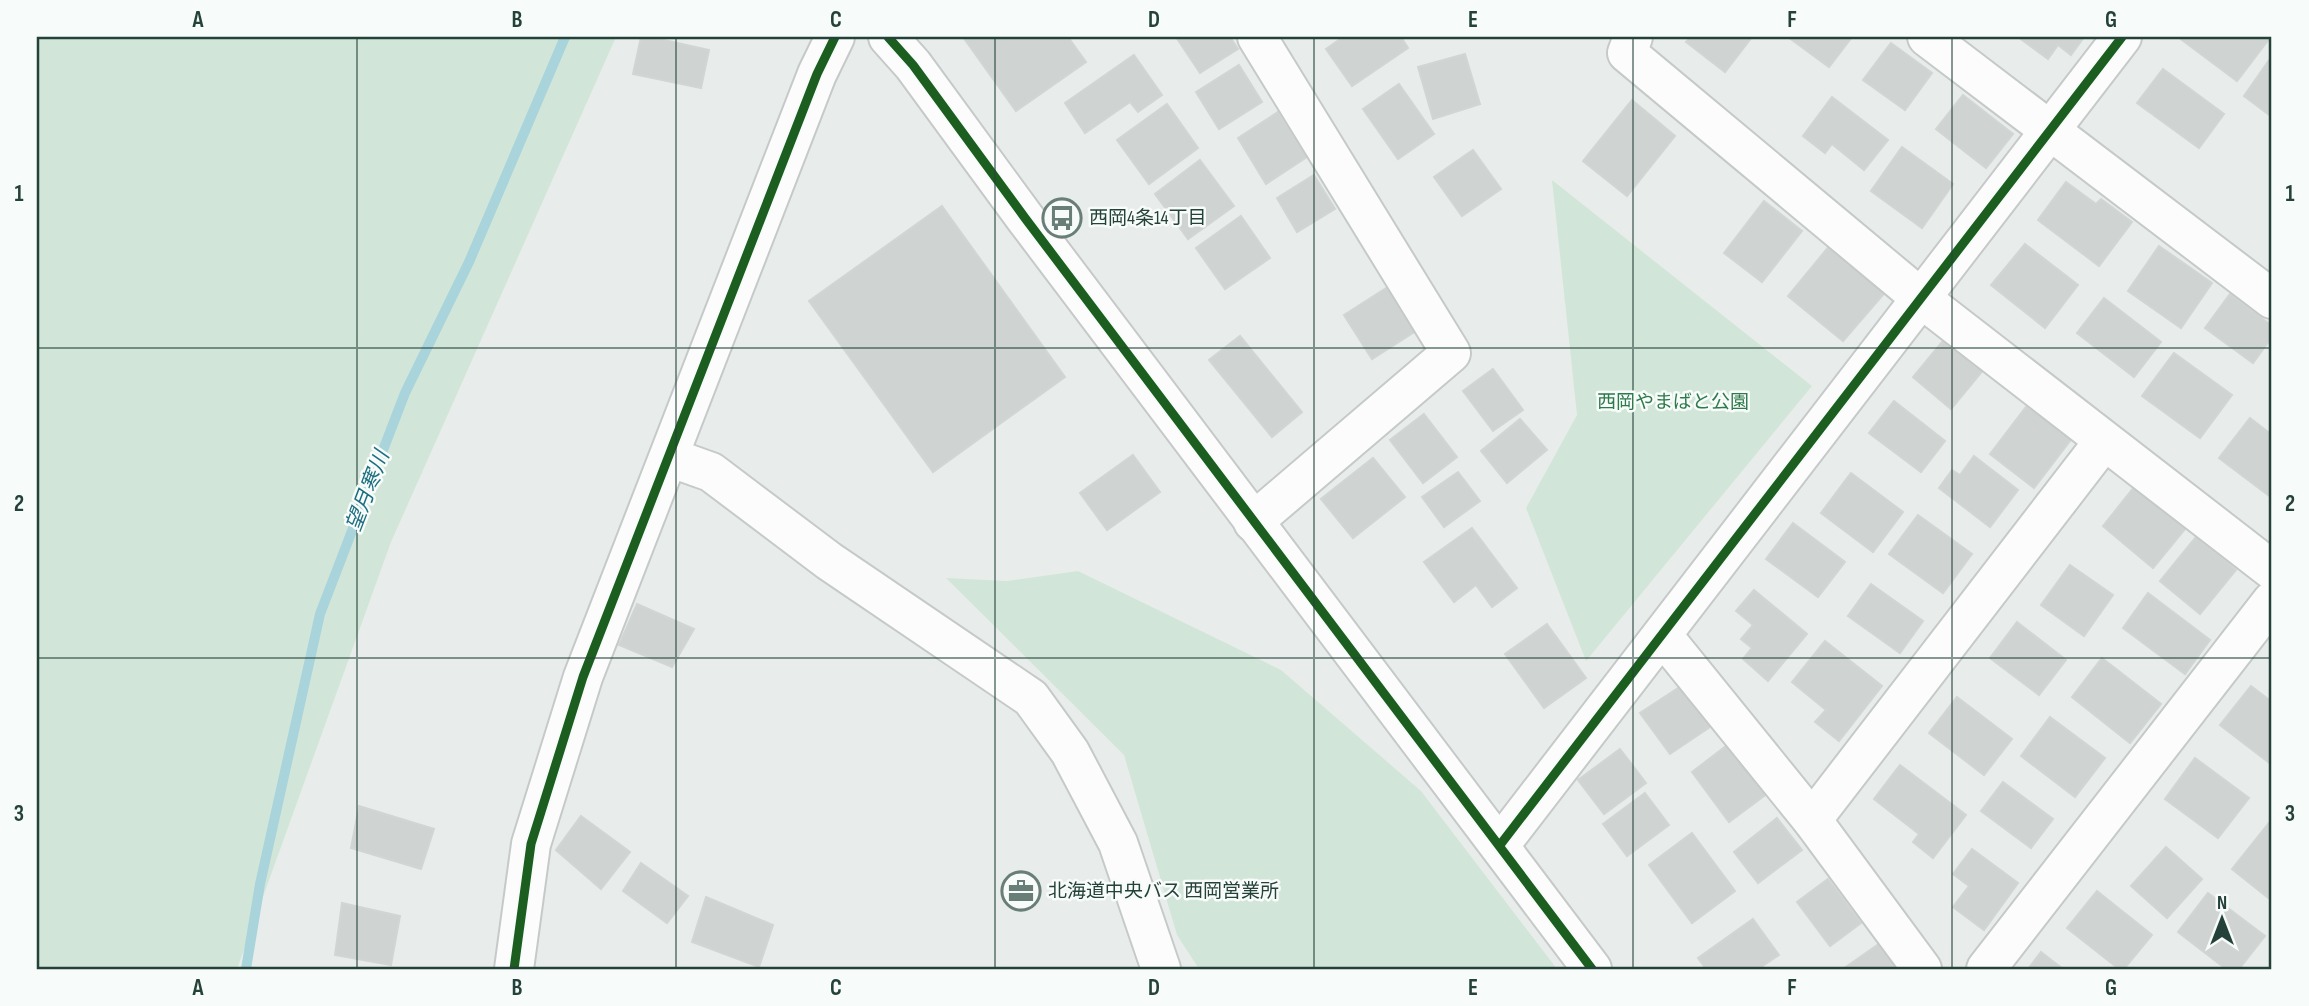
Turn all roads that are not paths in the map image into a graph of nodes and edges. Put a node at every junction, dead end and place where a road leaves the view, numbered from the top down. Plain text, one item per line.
1 (835, 37) edge
2 (888, 37) edge
3 (1257, 37) edge
4 (1633, 37) edge
5 (1927, 37) edge
6 (2122, 37) edge
7 (2051, 131) junction
8 (1922, 299) junction
9 (2272, 299) edge
10 (2104, 441) junction
11 (669, 457) junction
12 (1254, 522) junction
13 (2272, 570) edge
14 (2272, 601) edge
15 (1663, 636) junction
16 (1812, 820) junction
17 (1500, 845) junction
18 (514, 969) edge
19 (1161, 969) edge
20 (1592, 969) edge
21 (1922, 969) edge
22 (1986, 969) edge

1 - 11 street
2 - 12 street
3 - 12 street
4 - 8 street
5 - 7 street
6 - 7 street
7 - 8 street
7 - 9 street
8 - 10 street
8 - 15 street
10 - 13 street
10 - 16 street
11 - 18 street
11 - 19 street
12 - 17 street
14 - 22 street
15 - 16 street
15 - 17 street
16 - 21 street
17 - 20 street

